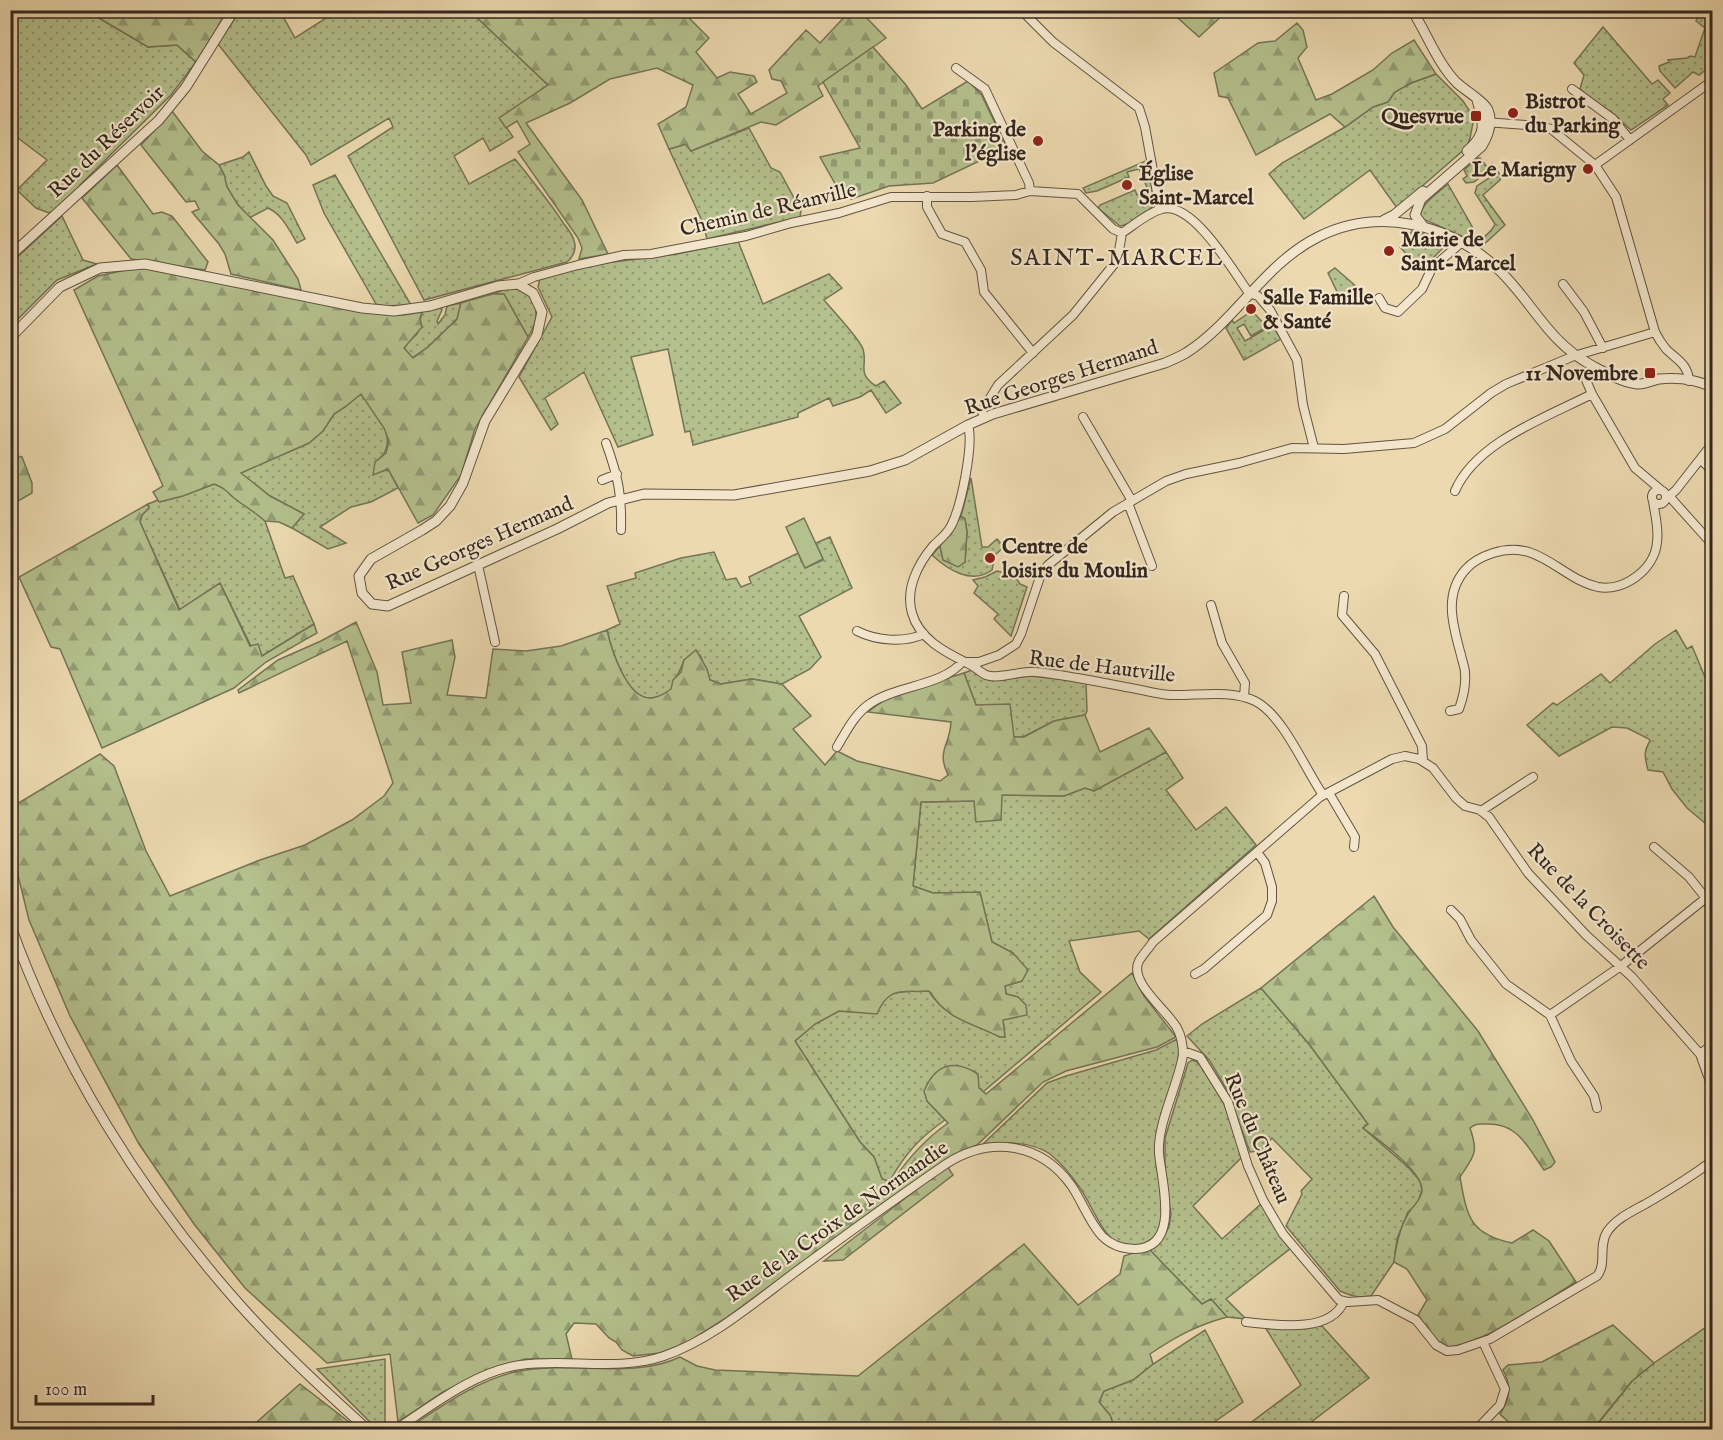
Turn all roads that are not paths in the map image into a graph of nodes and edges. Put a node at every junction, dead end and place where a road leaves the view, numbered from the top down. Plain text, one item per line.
1 (234, 10) edge
2 (1021, 10) edge
3 (1412, 10) edge
4 (956, 68) dead end
5 (1713, 81) edge
6 (1572, 89) dead end
7 (1486, 122) junction
8 (1630, 140) junction
9 (1595, 165) junction
10 (1030, 191) junction
11 (927, 196) junction
12 (1407, 205) junction
13 (1160, 209) junction
14 (1381, 222) junction
15 (1405, 222) junction
16 (1423, 226) junction
17 (1122, 233) junction
18 (1462, 242) junction
19 (10, 256) edge
20 (518, 284) junction
21 (1563, 284) dead end
22 (1249, 293) junction
23 (1379, 298) dead end
24 (30, 320) junction
25 (1655, 332) junction
26 (10, 338) edge
27 (10, 345) edge
28 (1603, 348) junction
29 (1033, 353) junction
30 (1574, 356) junction
31 (1592, 366) junction
32 (1689, 381) junction
33 (1713, 387) edge
34 (1592, 394) junction
35 (1083, 417) dead end
36 (984, 418) junction
37 (968, 425) junction
38 (606, 443) dead end
39 (1713, 444) edge
40 (1314, 448) junction
41 (1701, 460) junction
42 (1713, 470) edge
43 (617, 474) junction
44 (1647, 478) junction
45 (602, 480) dead end
46 (1455, 491) dead end
47 (622, 499) junction
48 (1660, 499) junction
49 (1130, 502) junction
50 (621, 530) dead end
51 (1713, 544) edge
52 (478, 565) junction
53 (1152, 566) dead end
54 (1344, 596) dead end
55 (1211, 605) dead end
56 (858, 631) dead end
57 (924, 634) junction
58 (495, 642) dead end
59 (965, 662) junction
60 (1244, 697) junction
61 (1450, 711) dead end
62 (837, 747) dead end
63 (1423, 761) junction
64 (1533, 777) dead end
65 (1326, 794) junction
66 (1481, 811) junction
67 (1354, 847) dead end
68 (1654, 847) dead end
69 (1257, 852) junction
70 (1706, 898) junction
71 (1713, 906) edge
72 (1451, 910) dead end
73 (10, 924) edge
74 (1621, 966) junction
75 (1195, 974) dead end
76 (1550, 1015) junction
77 (1713, 1045) edge
78 (1183, 1051) junction
79 (1700, 1054) junction
80 (1713, 1087) edge
81 (1597, 1108) dead end
82 (1713, 1161) edge
83 (1344, 1301) junction
84 (1246, 1322) dead end
85 (1483, 1342) junction
86 (368, 1430) edge
87 (395, 1430) edge
88 (1476, 1430) edge

1 - 19 street, Rue du Réservoir
2 - 13 street
3 - 7 street
4 - 10 street
5 - 8 street
6 - 8 street
7 - 9 street
7 - 12 street
7 - 16 street
8 - 9 street
9 - 25 street
10 - 11 street, Chemin de Réanville
10 - 17 street, Chemin de Réanville
11 - 20 street, Chemin de Réanville
11 - 29 street
12 - 14 street
12 - 15 street
13 - 17 street
13 - 22 street
14 - 15 street, Rue Georges Hermand
14 - 22 street, Rue Georges Hermand
15 - 16 street, Rue Georges Hermand
16 - 18 street, Rue Georges Hermand
17 - 29 street
18 - 23 street
18 - 30 street, Rue Georges Hermand
20 - 24 street
20 - 52 street, Rue Georges Hermand
21 - 28 street
22 - 36 street, Rue Georges Hermand
22 - 40 street
24 - 26 street
24 - 27 street
25 - 28 street
25 - 32 street
28 - 30 street
29 - 36 street
30 - 31 street, Rue Georges Hermand
30 - 40 street
31 - 32 street, Rue Georges Hermand
31 - 34 street
32 - 33 street, Rue Georges Hermand
34 - 44 street
34 - 46 street
35 - 49 street
36 - 37 street, Rue Georges Hermand
37 - 47 street, Rue Georges Hermand
37 - 57 street, Rue de Hautville
38 - 43 street
39 - 41 street
40 - 49 street
41 - 42 street
41 - 48 street
43 - 45 street
43 - 47 street
44 - 48 street
44 - 48 street
47 - 50 street
47 - 52 street, Rue Georges Hermand
48 - 51 street
48 - 61 street
49 - 53 street
49 - 59 street
52 - 58 street
54 - 63 street
55 - 60 street
56 - 57 street
57 - 59 street, Rue de Hautville
59 - 60 street, Rue de Hautville
59 - 62 street
60 - 65 street, Rue de Hautville
63 - 65 street
63 - 66 street, Rue de la Croisette
64 - 66 street
65 - 67 street, Rue de Hautville
65 - 69 street
66 - 74 street, Rue de la Croisette
68 - 70 street
69 - 75 street
69 - 78 street
70 - 71 street
70 - 74 street
72 - 76 street
73 - 86 street
74 - 76 street
74 - 79 street, Rue de la Croisette
76 - 81 street
77 - 79 street
78 - 83 street, Rue du Château
78 - 87 street, Rue de la Croix de Normandie
79 - 80 street, Rue de la Croisette
82 - 85 street
83 - 84 street
83 - 85 street
85 - 88 street

